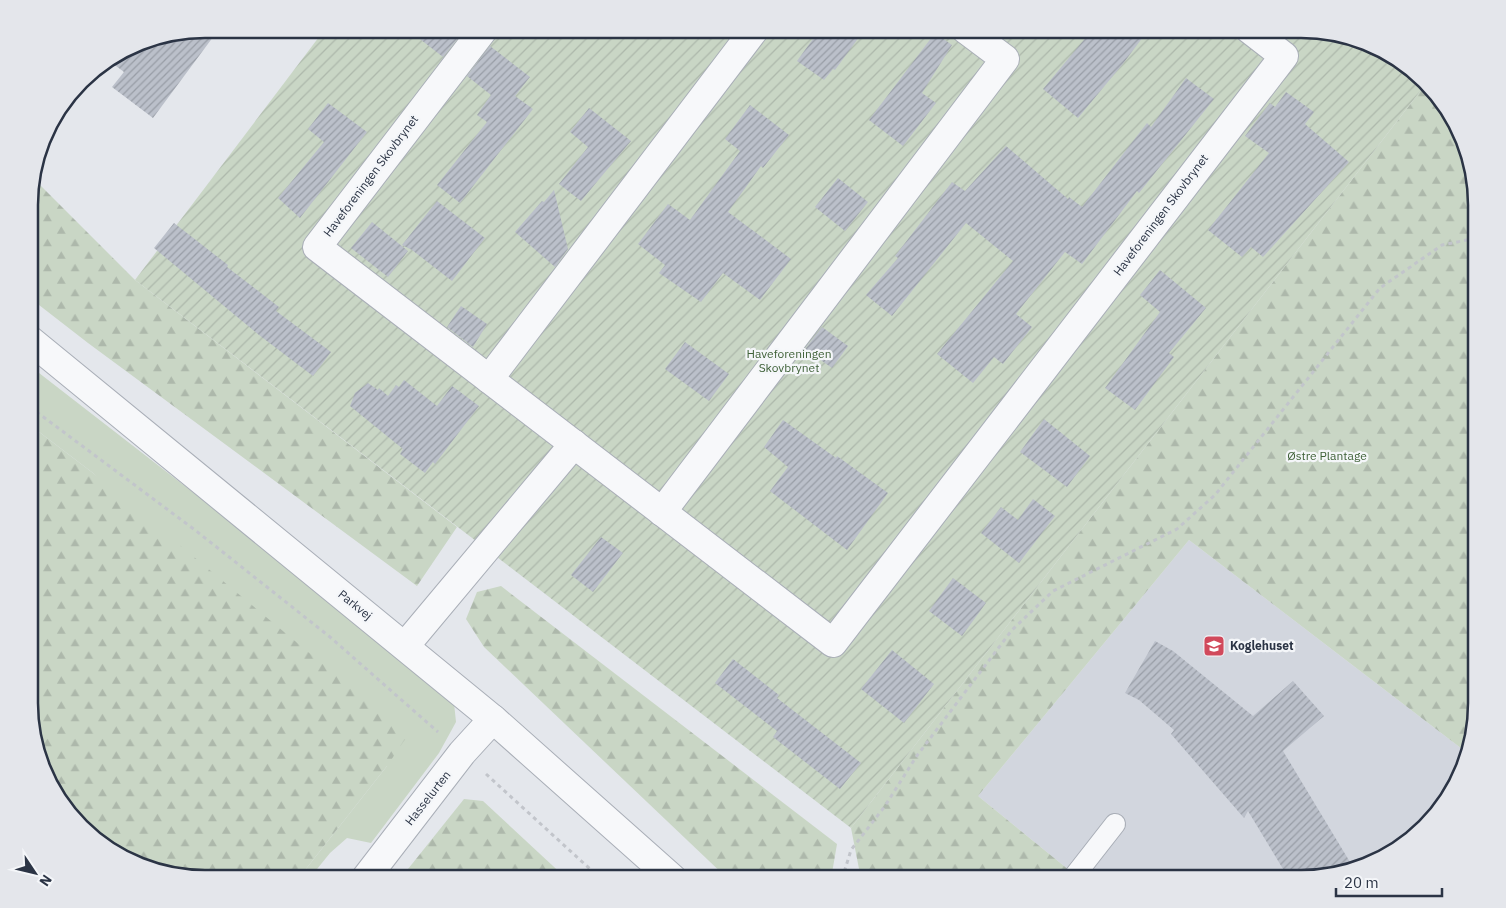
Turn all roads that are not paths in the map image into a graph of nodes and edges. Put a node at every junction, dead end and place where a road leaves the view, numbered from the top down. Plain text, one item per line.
1 (477, 38) edge
2 (748, 38) edge
3 (976, 38) edge
4 (1261, 38) edge
5 (38, 347) edge
6 (489, 379) junction
7 (574, 444) junction
8 (662, 512) junction
9 (405, 646) junction
10 (492, 718) junction
11 (1115, 824) dead end
12 (372, 870) edge
13 (662, 870) edge
14 (1079, 870) edge

1 - 6 street, Haveforeningen Skovbrynet
2 - 6 street
3 - 8 street
4 - 8 street, Haveforeningen Skovbrynet
5 - 9 street, Parkvej
6 - 7 street, Haveforeningen Skovbrynet
7 - 8 street, Haveforeningen Skovbrynet
7 - 9 street
9 - 10 street, Parkvej
10 - 12 street, Hasselurten
10 - 13 street, Parkvej
11 - 14 lane

